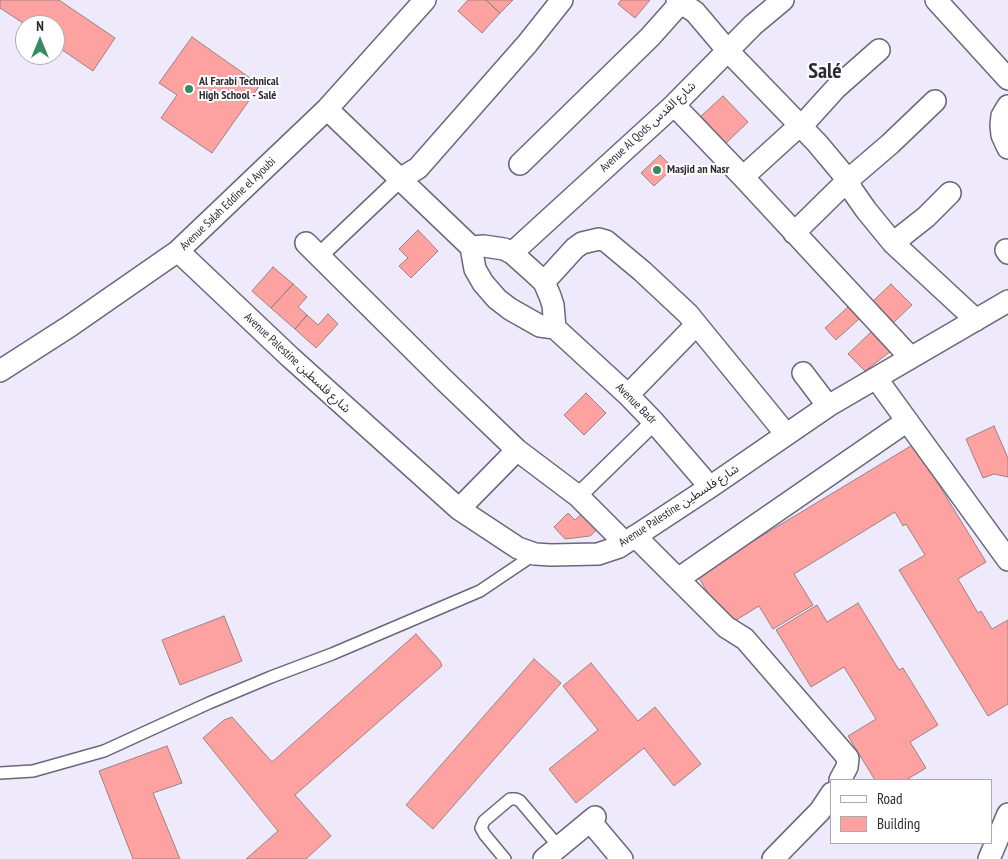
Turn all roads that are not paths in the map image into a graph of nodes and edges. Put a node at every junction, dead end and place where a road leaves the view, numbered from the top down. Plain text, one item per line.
1 (425, 0) edge
2 (562, 0) edge
3 (783, 0) edge
4 (936, 0) edge
5 (680, 1) edge
6 (878, 50) dead end
7 (728, 51) junction
8 (1008, 79) edge
9 (935, 101) dead end
10 (674, 105) junction
11 (1008, 106) edge
12 (327, 109) junction
13 (799, 126) junction
14 (1008, 148) edge
15 (520, 164) dead end
16 (743, 177) junction
17 (400, 179) junction
18 (848, 180) junction
19 (950, 193) dead end
20 (794, 233) junction
21 (893, 242) junction
22 (472, 247) junction
23 (313, 249) joint
24 (178, 251) junction
25 (512, 253) junction
26 (544, 282) junction
27 (1008, 301) edge
28 (976, 320) junction
29 (696, 325) junction
30 (555, 328) junction
31 (910, 357) junction
32 (0, 371) edge
33 (803, 373) dead end
34 (876, 378) junction
35 (628, 395) junction
36 (828, 406) junction
37 (908, 421) junction
38 (654, 422) junction
39 (786, 434) junction
40 (517, 450) junction
41 (710, 487) junction
42 (578, 496) junction
43 (459, 509) junction
44 (630, 540) junction
45 (535, 554) junction
46 (1008, 560) edge
47 (678, 579) junction
48 (0, 773) edge
49 (841, 779) edge
50 (830, 796) edge
51 (1008, 814) edge
52 (552, 853) edge
53 (505, 859) edge
54 (622, 859) edge
55 (773, 859) edge
56 (989, 859) edge

1 - 12 street, Avenue Salah Eddine el Ayoubi
2 - 17 street
3 - 7 street, Avenue Al Qods شارع القدس
4 - 8 street
5 - 7 street
5 - 15 street
6 - 13 street
7 - 10 street, Avenue Al Qods شارع القدس
7 - 13 street
9 - 18 street
10 - 16 street
10 - 25 street, Avenue Al Qods شارع القدس
11 - 14 street
12 - 17 street
12 - 24 street, Avenue Salah Eddine el Ayoubi
13 - 16 street
13 - 18 street
16 - 20 street
17 - 22 street
17 - 23 street
18 - 20 street
18 - 21 street
19 - 21 street
20 - 31 street
21 - 28 street
22 - 25 street
22 - 30 street, Avenue Badr
23 - 40 street
24 - 32 street, Avenue Salah Eddine el Ayoubi
24 - 43 street, Avenue Palestine شارع فلسطين
25 - 26 street
26 - 29 street
26 - 30 street
27 - 28 street, Avenue Palestine شارع فلسطين
28 - 31 street, Avenue Palestine شارع فلسطين
29 - 35 street
29 - 39 street
30 - 35 street, Avenue Badr
31 - 34 street, Avenue Palestine شارع فلسطين
33 - 36 street
34 - 36 street, Avenue Palestine شارع فلسطين
34 - 37 street
35 - 38 street, Avenue Badr
36 - 39 street, Avenue Palestine شارع فلسطين
37 - 46 street
37 - 47 street
38 - 41 street, Avenue Badr
38 - 42 street
39 - 41 street, Avenue Palestine شارع فلسطين
40 - 42 street
40 - 43 street
41 - 44 street, Avenue Palestine شارع فلسطين
42 - 44 street
43 - 45 street, Avenue Palestine شارع فلسطين
44 - 45 street, Avenue Palestine شارع فلسطين
44 - 47 street
45 - 48 lane
47 - 49 street
50 - 55 street
51 - 56 street
52 - 53 lane
52 - 54 street

